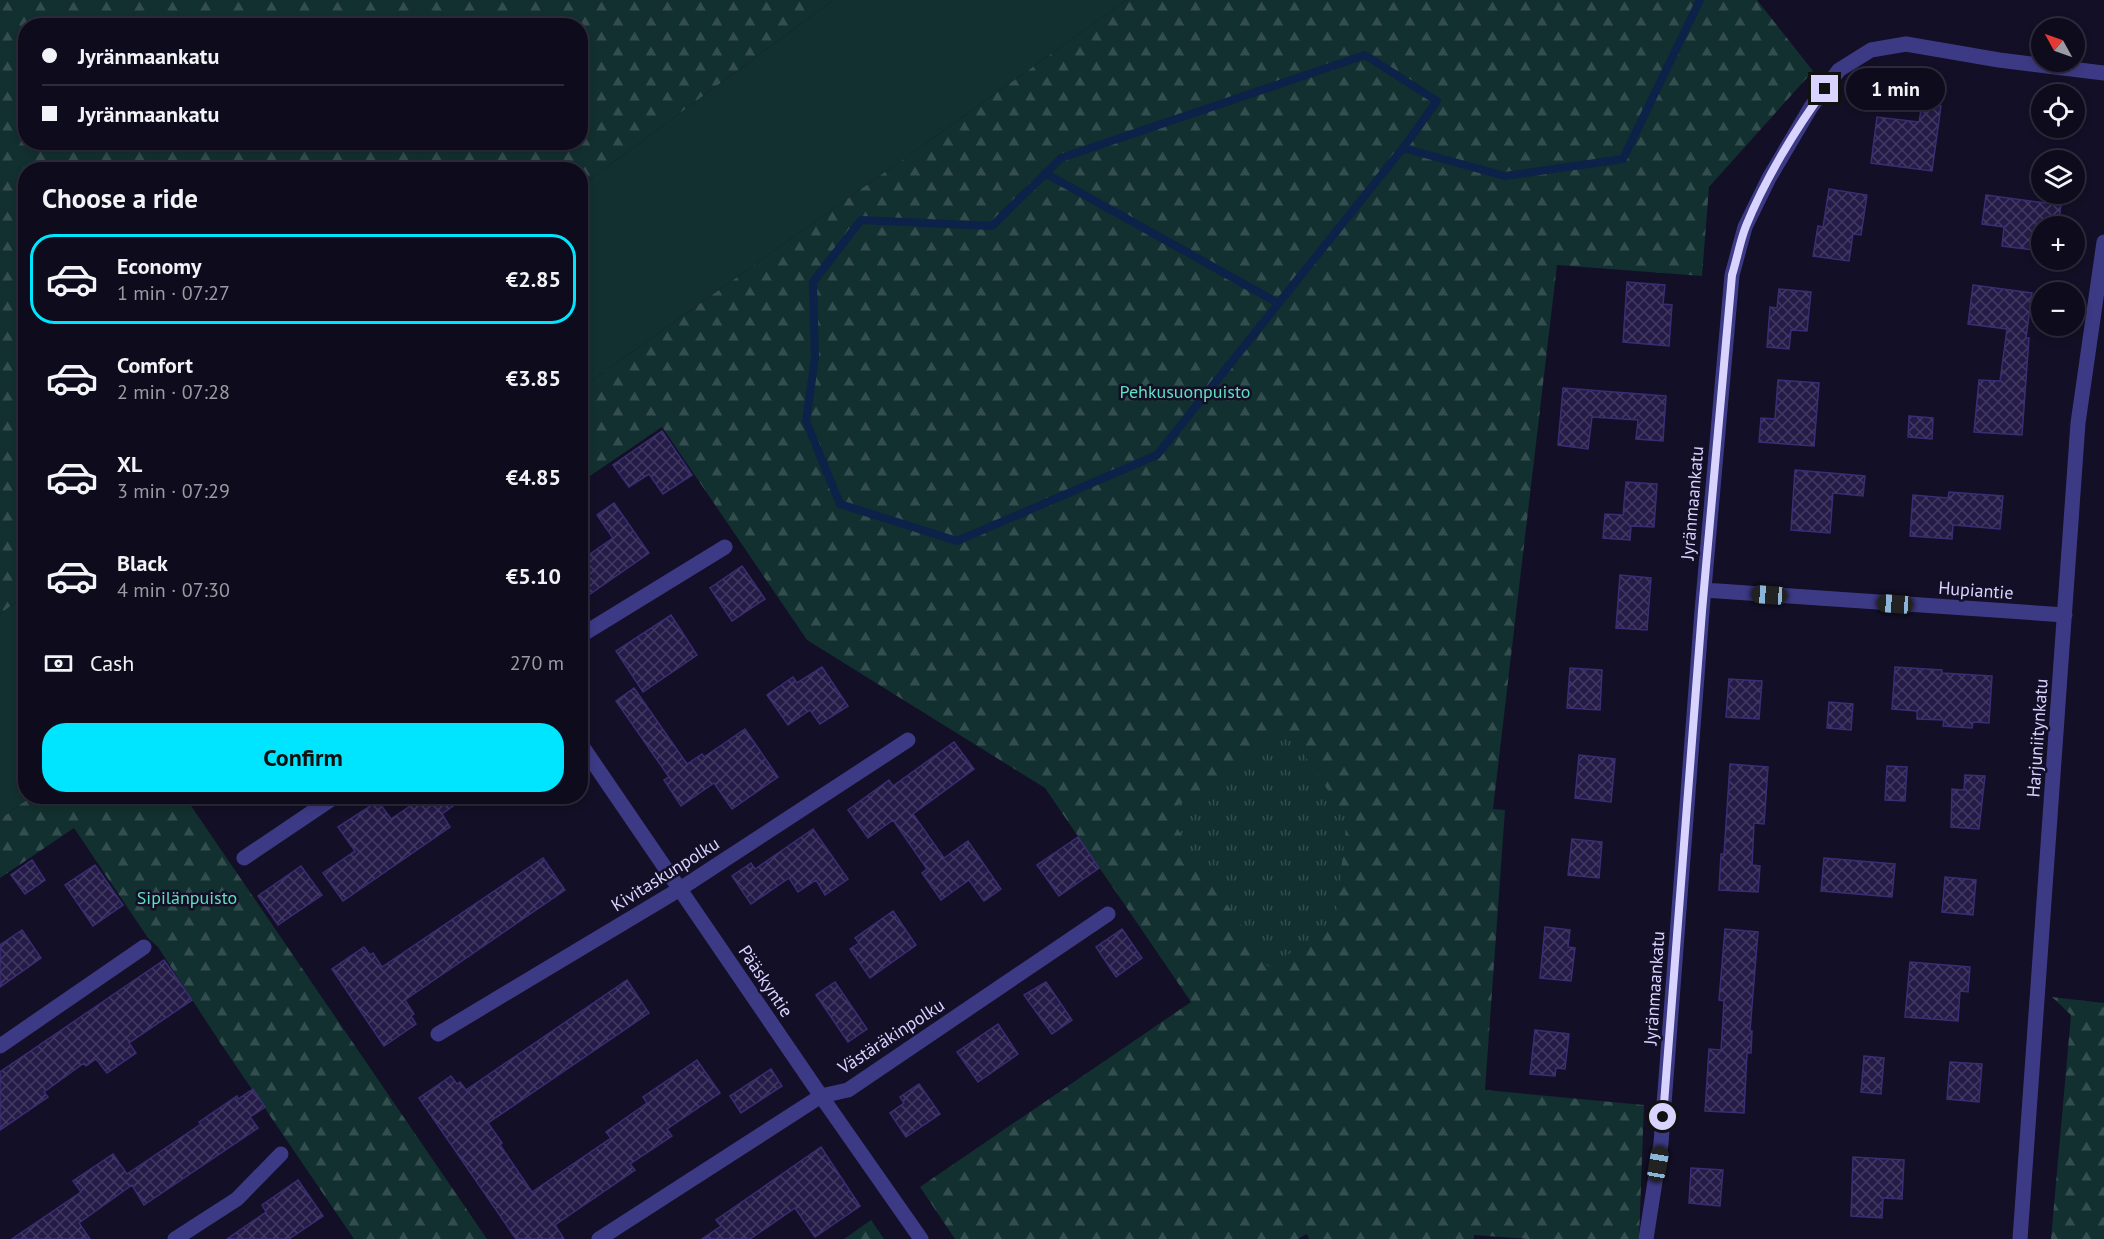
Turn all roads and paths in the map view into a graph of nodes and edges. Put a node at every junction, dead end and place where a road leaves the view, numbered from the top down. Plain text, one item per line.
1 (2104, 73) edge
2 (2104, 242) edge
3 (725, 547) dead end
4 (1704, 590) junction
5 (2065, 615) junction
6 (588, 631) edge
7 (908, 740) dead end
8 (588, 755) edge
9 (324, 804) edge
10 (244, 858) dead end
11 (680, 889) junction
12 (1108, 914) dead end
13 (144, 947) dead end
14 (438, 1034) dead end
15 (0, 1046) edge
16 (821, 1096) junction
17 (282, 1154) dead end
18 (175, 1239) edge
19 (599, 1239) edge
20 (921, 1239) edge
21 (1646, 1239) edge
22 (2020, 1239) edge

1 - 4 street, Jyränmaankatu
2 - 5 street, Harjuniitynkatu
3 - 6 street
4 - 5 street, Hupiantie
4 - 21 street, Jyränmaankatu
5 - 22 street, Harjuniitynkatu
7 - 11 street, Kivitaskunpolku
8 - 11 street, Pääskyntie
9 - 10 street
11 - 14 street, Kivitaskunpolku
11 - 16 street, Pääskyntie
12 - 16 street, Västäräkinpolku
13 - 15 street
16 - 19 street, Västäräkinpolku
16 - 20 street, Pääskyntie
17 - 18 street

